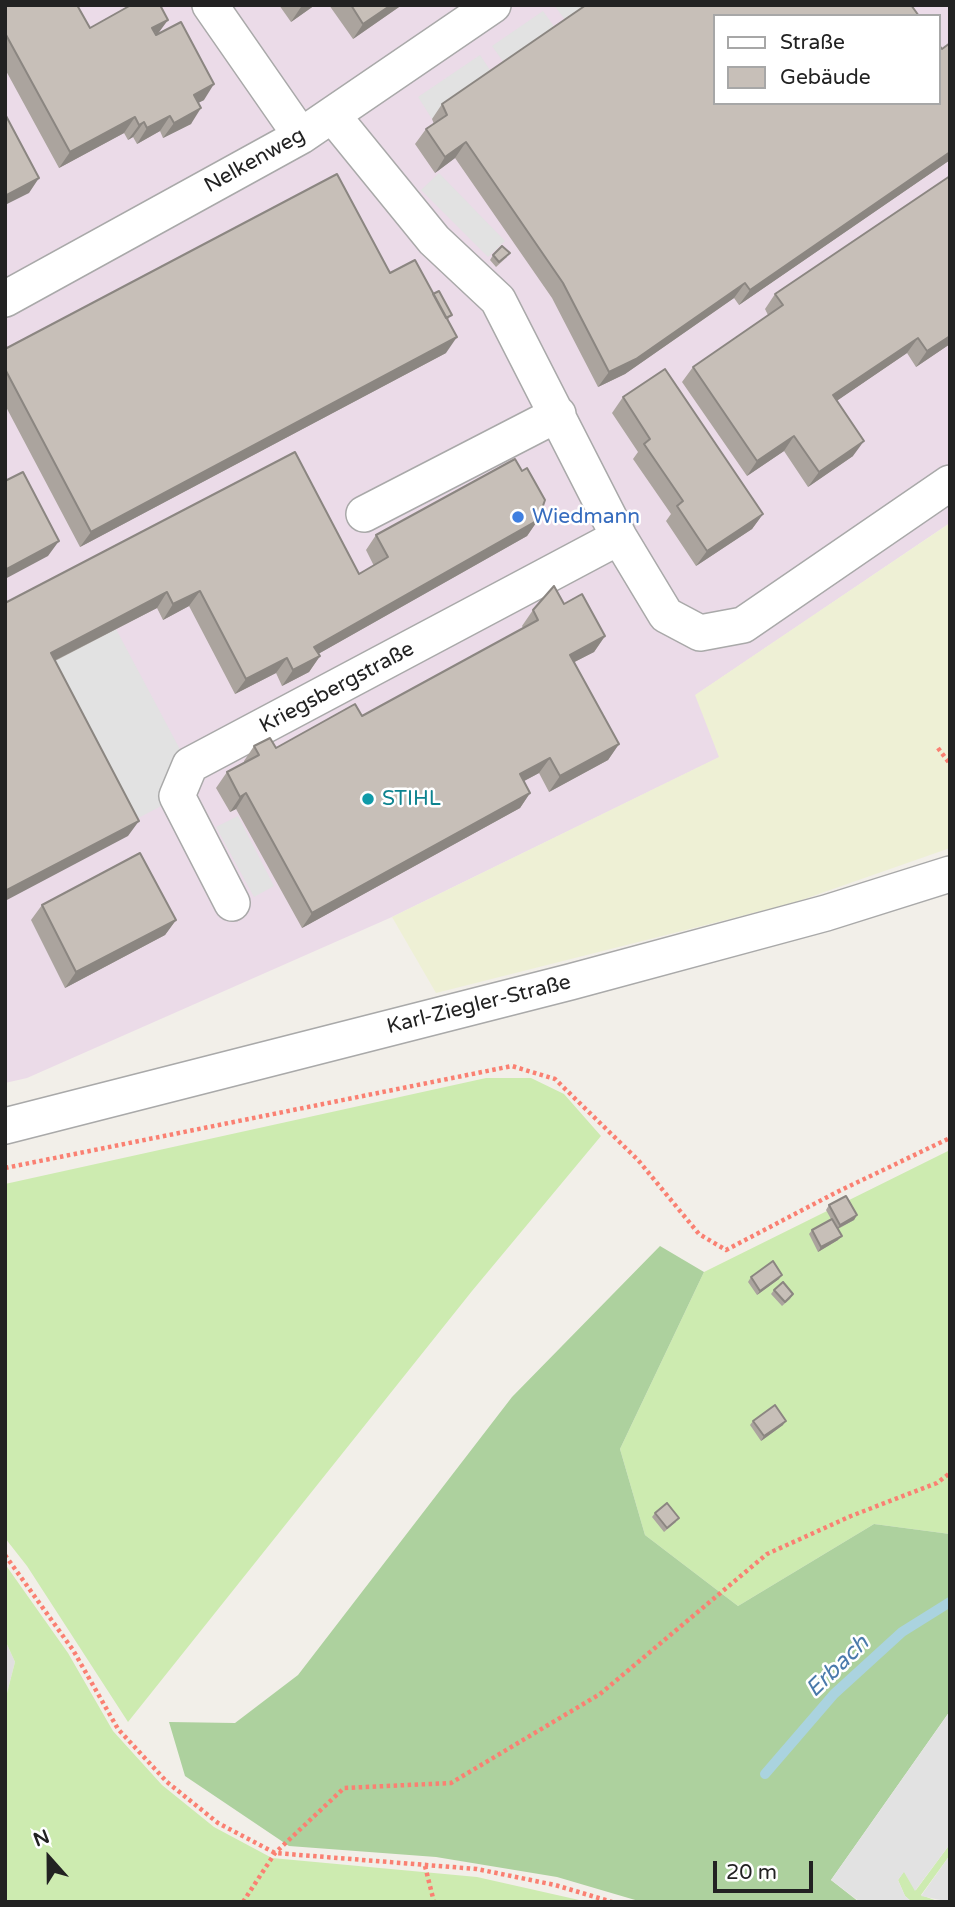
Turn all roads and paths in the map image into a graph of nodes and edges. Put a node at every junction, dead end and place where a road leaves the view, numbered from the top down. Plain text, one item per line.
1 (210, 5) edge
2 (493, 5) edge
3 (333, 116) junction
4 (301, 136) junction
5 (5, 299) edge
6 (558, 414) junction
7 (950, 483) edge
8 (364, 514) dead end
9 (618, 537) junction
10 (937, 748) dead end
11 (950, 764) edge
12 (950, 874) edge
13 (232, 903) dead end
14 (5, 1126) edge
15 (950, 1138) edge
16 (5, 1168) edge
17 (950, 1473) edge
18 (5, 1555) edge
19 (275, 1853) junction
20 (425, 1866) junction
21 (243, 1902) edge
22 (434, 1902) edge
23 (612, 1902) edge

1 - 4 street
2 - 3 street, Nelkenweg
3 - 4 street, Nelkenweg
3 - 6 street
4 - 5 street, Nelkenweg
6 - 8 street
6 - 9 street
7 - 9 street
9 - 13 street, Kriegsbergstraße
10 - 11 path
12 - 14 street, Karl-Ziegler-Straße
15 - 16 path
17 - 19 path
18 - 19 path
19 - 20 path
19 - 21 path
20 - 22 path
20 - 23 path

